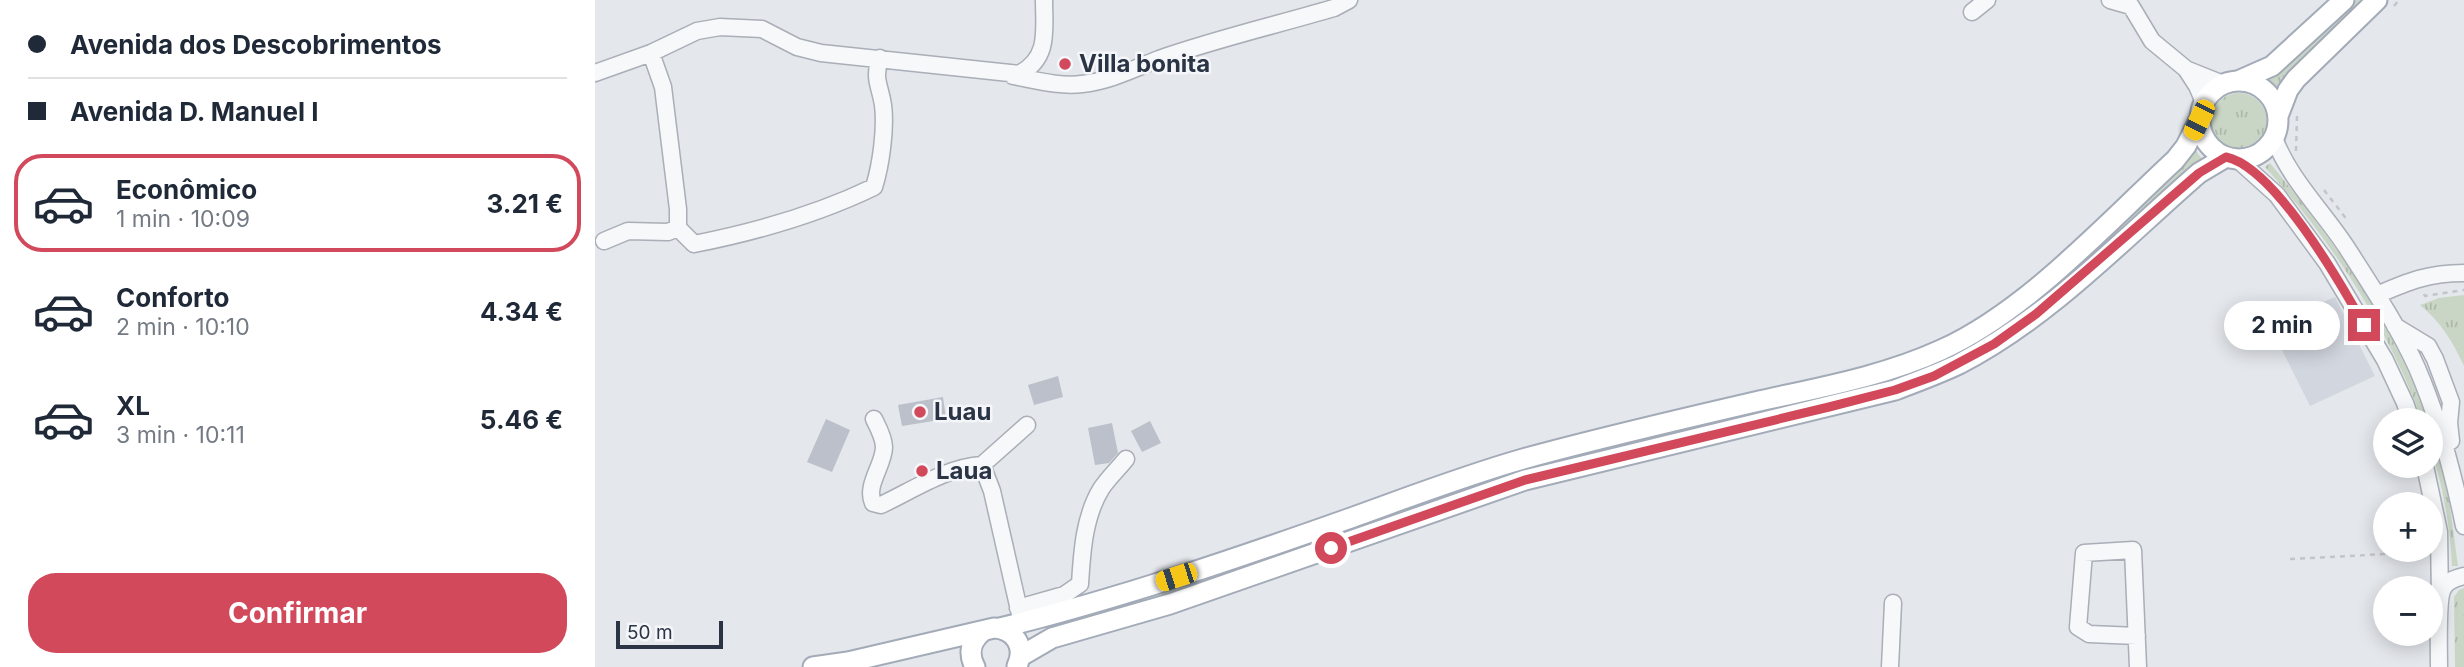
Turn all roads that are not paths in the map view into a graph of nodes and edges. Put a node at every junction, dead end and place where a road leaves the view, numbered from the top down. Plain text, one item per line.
1 (1044, 0) edge
2 (1349, 0) edge
3 (1987, 0) edge
4 (2110, 0) edge
5 (2344, 0) edge
6 (2385, 4) edge
7 (1972, 12) dead end
8 (1044, 42) junction
9 (651, 53) junction
10 (880, 58) junction
11 (2186, 69) junction
12 (595, 73) edge
13 (1007, 74) junction
14 (1040, 81) junction
15 (2231, 82) junction
16 (2201, 111) junction
17 (2278, 116) junction
18 (2274, 138) junction
19 (2231, 158) junction
20 (678, 228) junction
21 (604, 241) dead end
22 (2464, 273) edge
23 (2377, 295) junction
24 (2407, 408) edge
25 (874, 419) dead end
26 (1027, 425) dead end
27 (1126, 459) dead end
28 (982, 465) junction
29 (2428, 478) edge
30 (2464, 526) edge
31 (2440, 576) edge
32 (2464, 576) edge
33 (2443, 587) edge
34 (1893, 603) dead end
35 (1020, 615) junction
36 (991, 630) junction
37 (2137, 636) junction
38 (2440, 646) edge
39 (1019, 662) edge
40 (813, 667) edge
41 (975, 667) edge
42 (1890, 667) edge
43 (2138, 667) edge
44 (2439, 667) edge

1 - 8 street
2 - 14 street
3 - 7 street
4 - 11 street
5 - 15 main road
6 - 17 main road
8 - 13 street
8 - 14 street
9 - 10 street
9 - 12 street
9 - 20 street
10 - 13 street
10 - 20 street
11 - 15 street
11 - 16 street
13 - 14 street
15 - 16 main road
15 - 17 main road
16 - 19 main road
16 - 35 main road
17 - 18 main road
18 - 19 main road
18 - 23 street
19 - 24 street
19 - 39 main road
20 - 21 street
22 - 23 street
23 - 30 street
25 - 28 street
26 - 28 street
27 - 35 street
28 - 35 street
29 - 31 street
32 - 33 street
34 - 42 street
35 - 36 main road
36 - 39 main road
36 - 40 main road
36 - 41 main road
37 - 37 street
37 - 43 street
38 - 44 street

